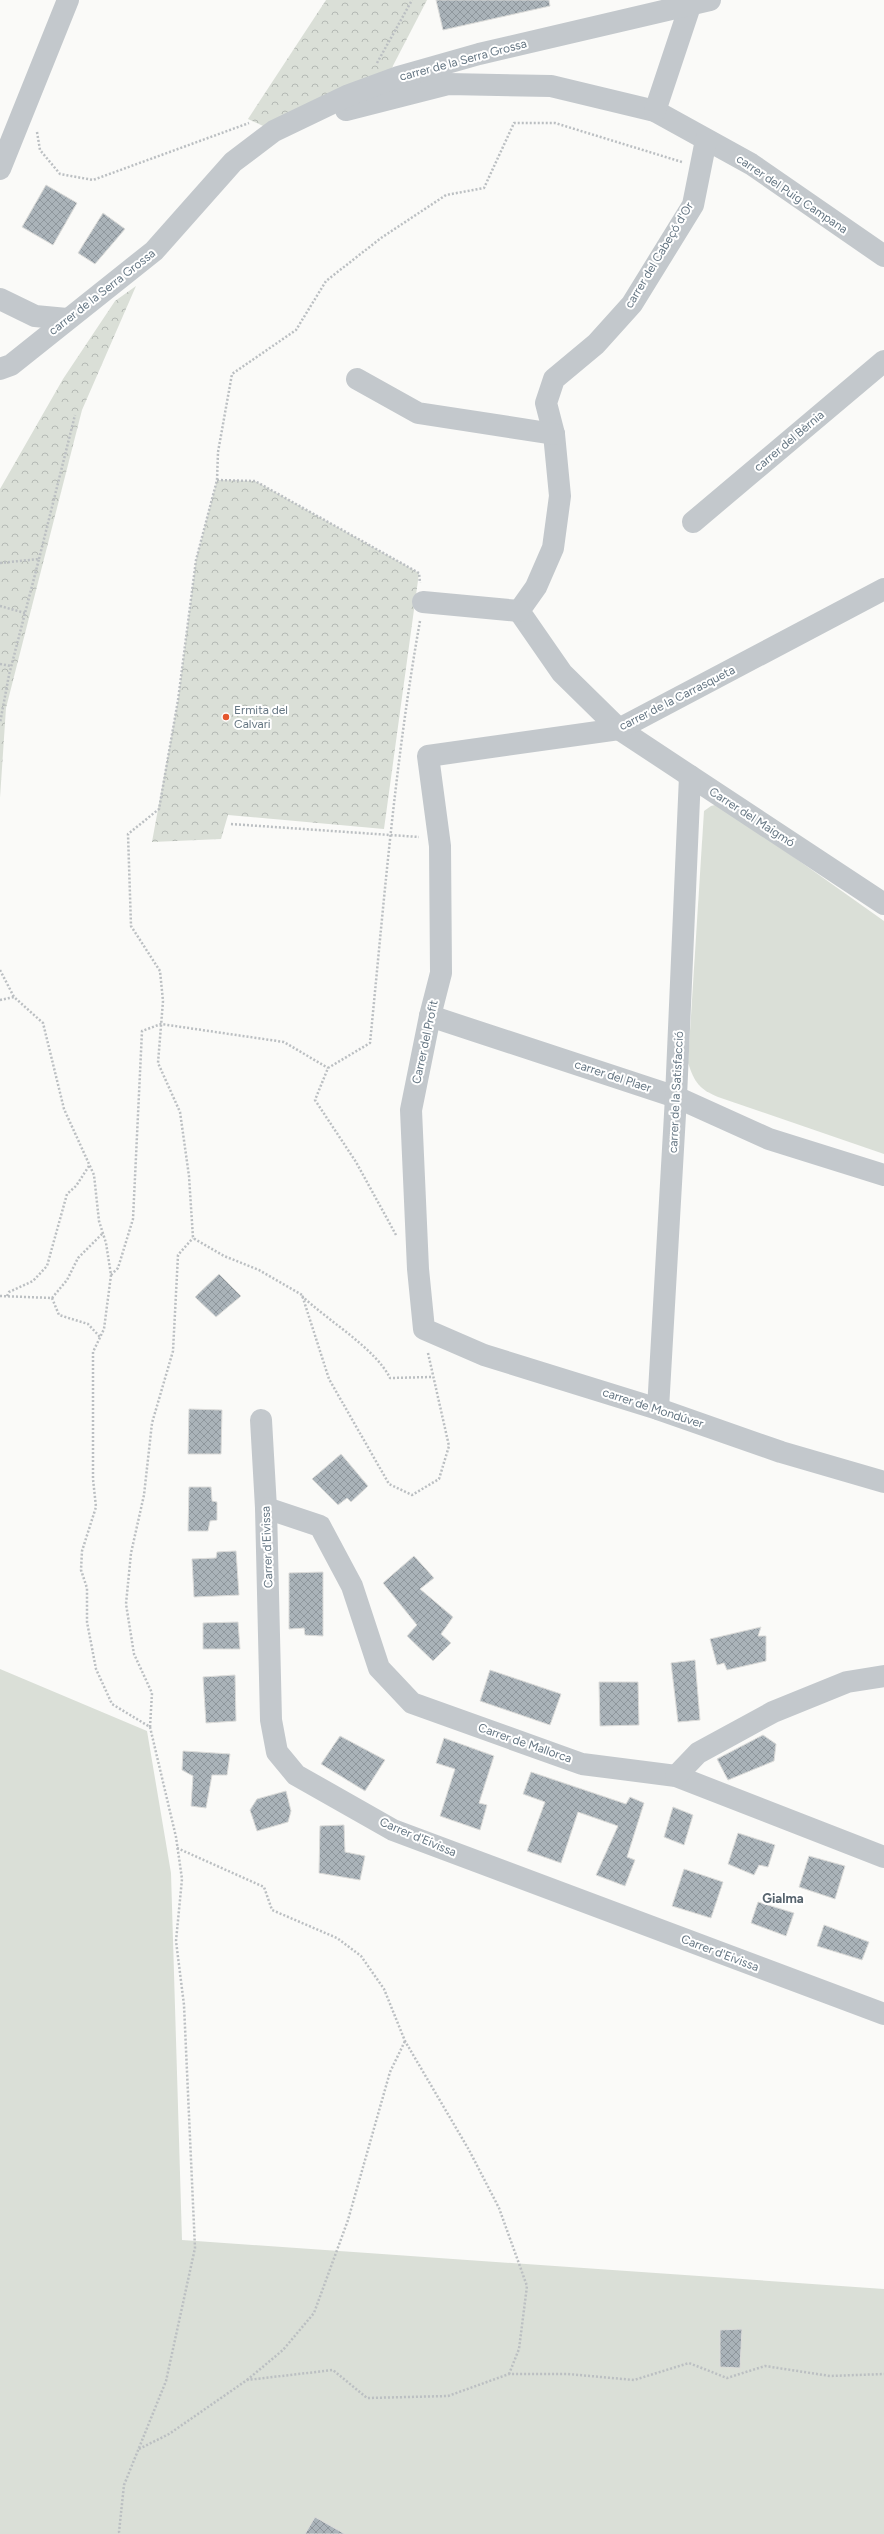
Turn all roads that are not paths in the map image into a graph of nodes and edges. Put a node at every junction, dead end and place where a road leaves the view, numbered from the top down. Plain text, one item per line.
1 (68, 0) edge
2 (697, 2) edge
3 (479, 54) junction
4 (480, 85) junction
5 (655, 111) junction
6 (706, 140) junction
7 (233, 162) junction
8 (0, 169) edge
9 (884, 256) edge
10 (0, 299) edge
11 (67, 319) junction
12 (32, 348) junction
13 (0, 355) edge
14 (884, 361) edge
15 (0, 369) edge
16 (357, 379) dead end
17 (554, 434) junction
18 (693, 522) dead end
19 (884, 590) edge
20 (423, 602) road end
21 (519, 611) junction
22 (619, 729) junction
23 (428, 756) joint
24 (690, 776) junction
25 (884, 904) edge
26 (430, 1016) junction
27 (676, 1097) junction
28 (884, 1175) edge
29 (424, 1329) joint
30 (658, 1409) junction
31 (261, 1420) dead end
32 (884, 1482) edge
33 (266, 1508) junction
34 (884, 1676) edge
35 (676, 1776) junction
36 (884, 1857) edge
37 (884, 2014) edge

1 - 8 street
2 - 3 street, carrer de la Serra Grossa
2 - 5 street
3 - 4 street
3 - 7 street, carrer de la Serra Grossa
4 - 5 street, carrer de la Serra Grossa
4 - 7 street, carrer de la Serra Grossa
5 - 6 street, carrer del Puig Campana
6 - 9 street, carrer del Puig Campana
6 - 17 street, carrer del Cabeçó d'Or
7 - 11 street, carrer de la Serra Grossa
10 - 11 street
11 - 12 street, carrer de la Serra Grossa
12 - 13 street, carrer de la Serra Grossa
12 - 15 street, carrer de la Serra Grossa
14 - 18 street, carrer del Bèrnia
16 - 17 street
17 - 21 street, carrer del Cabeçó d'Or
19 - 22 street, carrer de la Carrasqueta
20 - 21 street
21 - 22 street
22 - 23 street, carrer de la Carrasqueta
22 - 24 street, Carrer del Maigmó
23 - 26 street, Carrer del Profit
24 - 25 street, Carrer del Maigmó
24 - 27 street, carrer de la Satisfacció
26 - 27 street, carrer del Plaer
26 - 29 street, Carrer del Profit
27 - 28 street, carrer del Plaer
27 - 30 street, carrer de la Satisfacció
29 - 30 street, carrer de Mondúver
30 - 32 street, carrer de Mondúver
31 - 33 street, Carrer d'Eivissa
33 - 35 street, Carrer de Mallorca
33 - 37 street, Carrer d'Eivissa
34 - 35 street
35 - 36 street, Carrer de Mallorca

